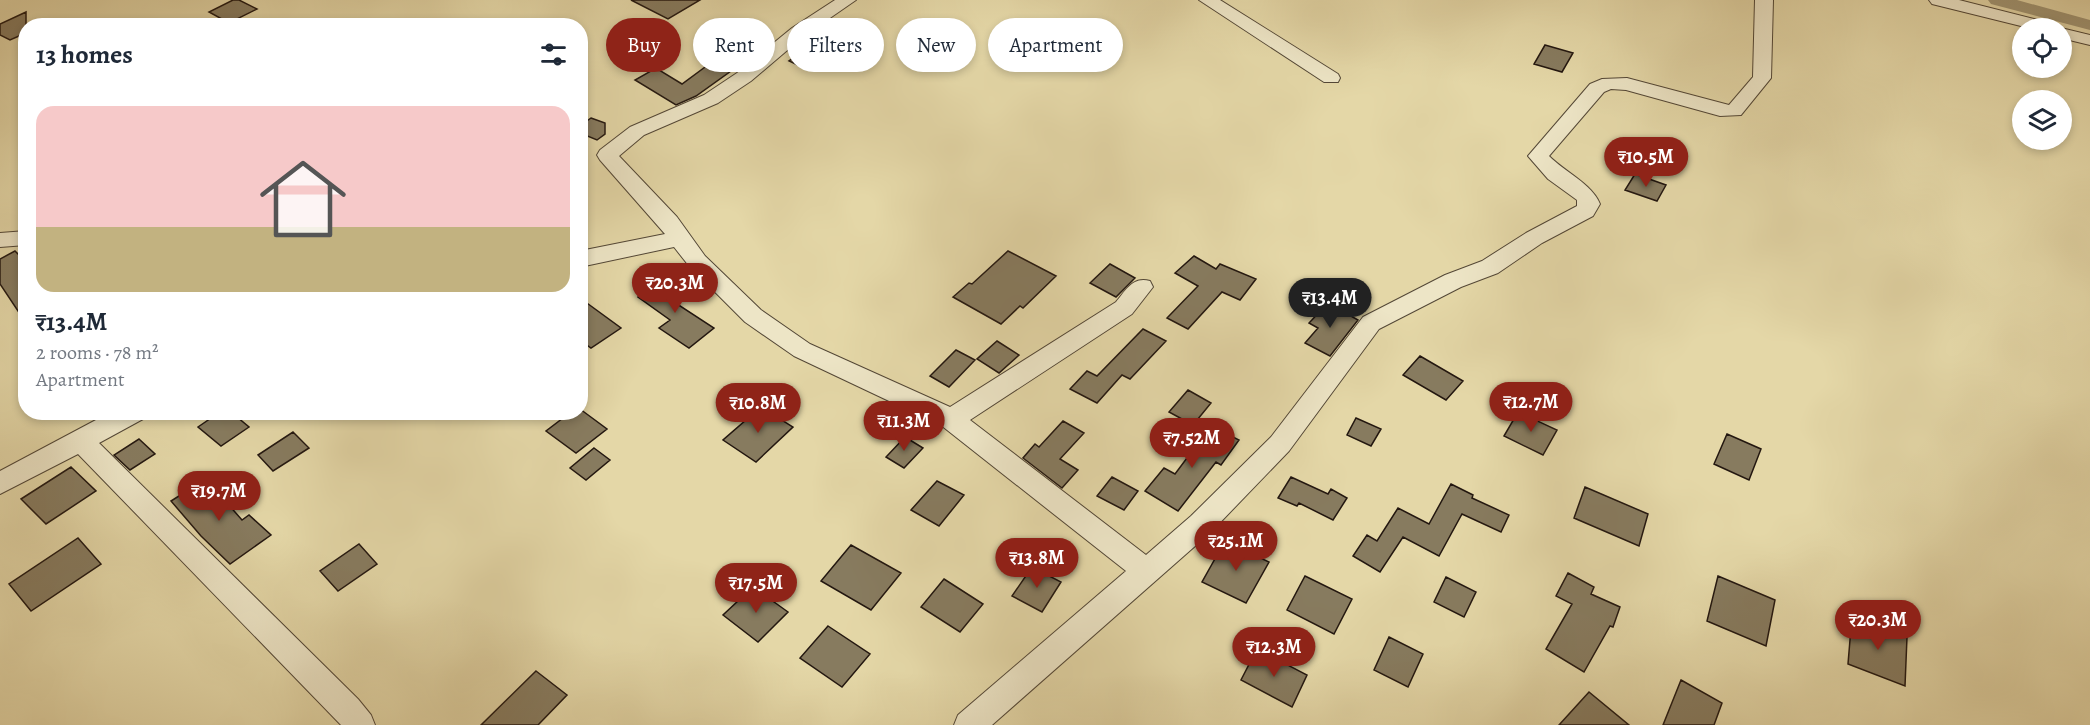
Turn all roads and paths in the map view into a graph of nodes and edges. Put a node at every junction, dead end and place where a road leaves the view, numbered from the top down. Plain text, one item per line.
1 (847, 0) edge
2 (1208, 0) edge
3 (1764, 0) edge
4 (1938, 0) edge
5 (2012, 19) edge
6 (2072, 36) edge
7 (2090, 40) edge
8 (1331, 78) dead end
9 (18, 239) edge
10 (679, 239) junction
11 (0, 240) edge
12 (588, 257) edge
13 (1142, 287) dead end
14 (951, 419) junction
15 (119, 420) edge
16 (81, 441) junction
17 (0, 483) edge
18 (1145, 570) junction
19 (360, 725) edge
20 (969, 725) edge

1 - 10 street
2 - 8 street
3 - 18 street
4 - 5 street
6 - 7 street
9 - 11 street
10 - 12 street
10 - 14 street
13 - 14 street
14 - 18 street
15 - 16 street
16 - 17 street
16 - 19 street
18 - 20 street

